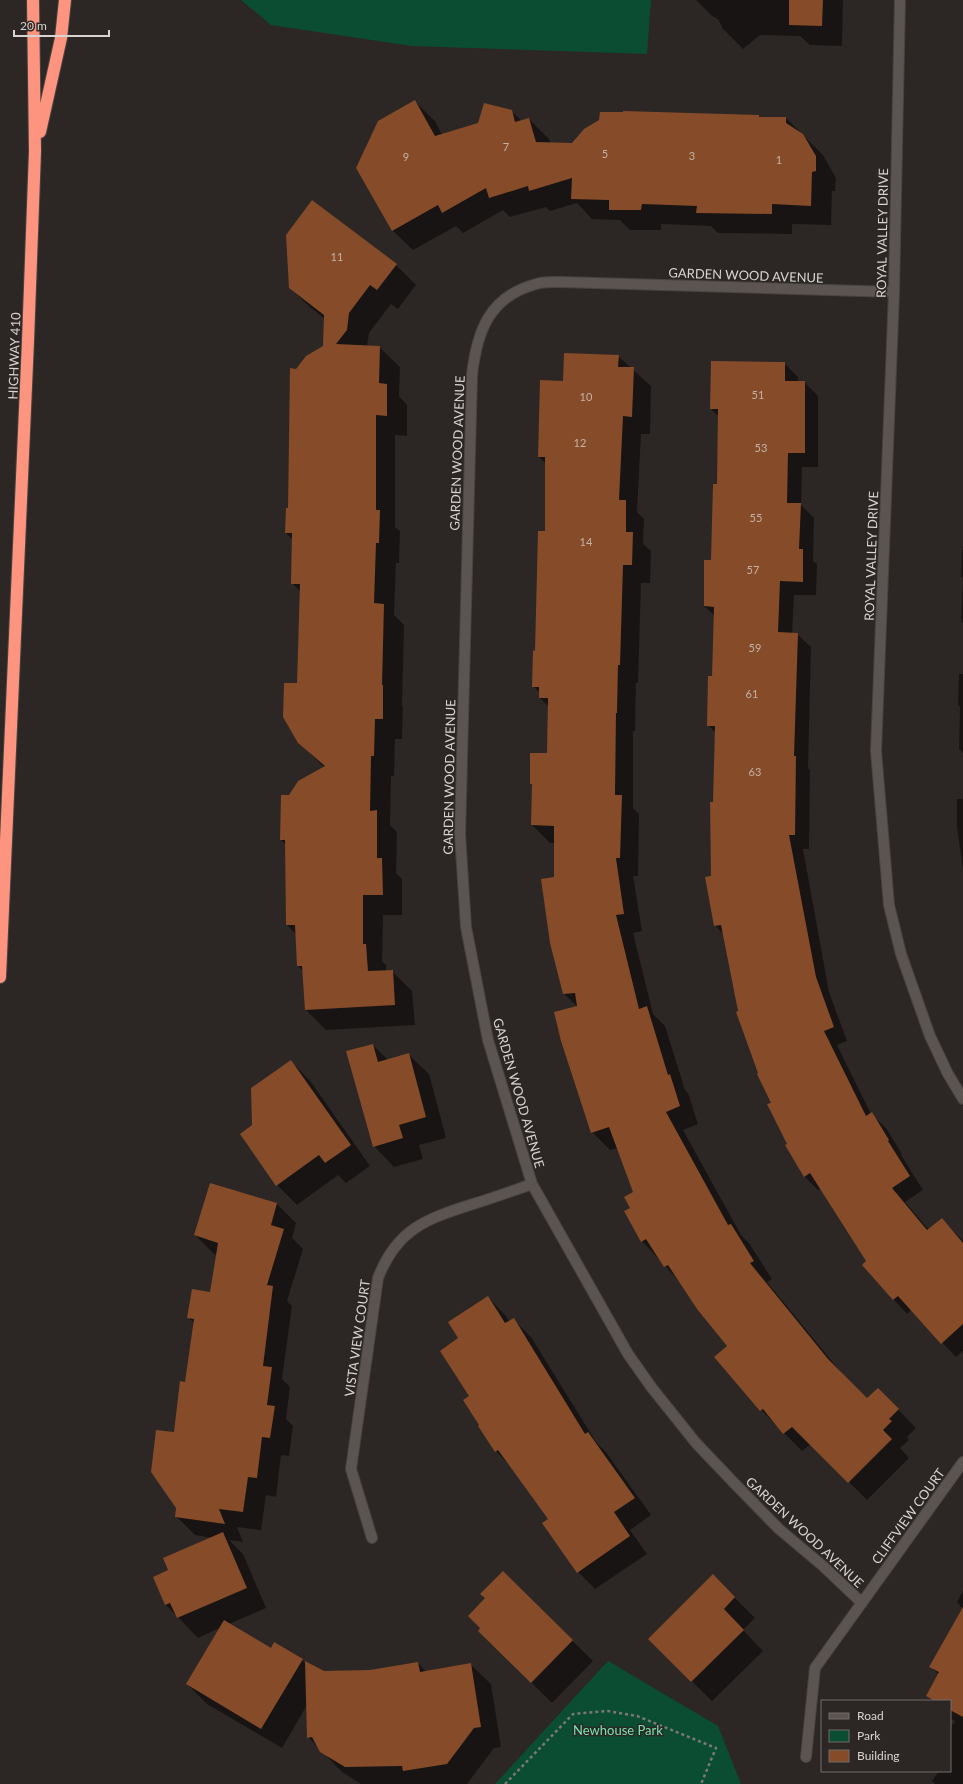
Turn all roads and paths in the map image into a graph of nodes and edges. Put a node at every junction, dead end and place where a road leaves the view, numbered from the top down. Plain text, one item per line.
1 (33, 0) edge
2 (65, 0) edge
3 (900, 0) edge
4 (35, 151) junction
5 (894, 292) junction
6 (0, 977) edge
7 (963, 1099) edge
8 (532, 1184) junction
9 (963, 1462) edge
10 (372, 1538) dead end
11 (862, 1603) junction
12 (806, 1757) dead end
13 (505, 1784) edge
14 (701, 1784) edge

1 - 4 highway, HIGHWAY 410
2 - 4 highway
3 - 5 street, ROYAL VALLEY DRIVE
4 - 6 highway, HIGHWAY 410
5 - 7 street, ROYAL VALLEY DRIVE
5 - 8 street, GARDEN WOOD AVENUE
8 - 10 street, VISTA VIEW COURT
8 - 11 street, GARDEN WOOD AVENUE
9 - 11 street, CLIFFVIEW COURT
11 - 12 street, CLIFFVIEW COURT
13 - 14 path

